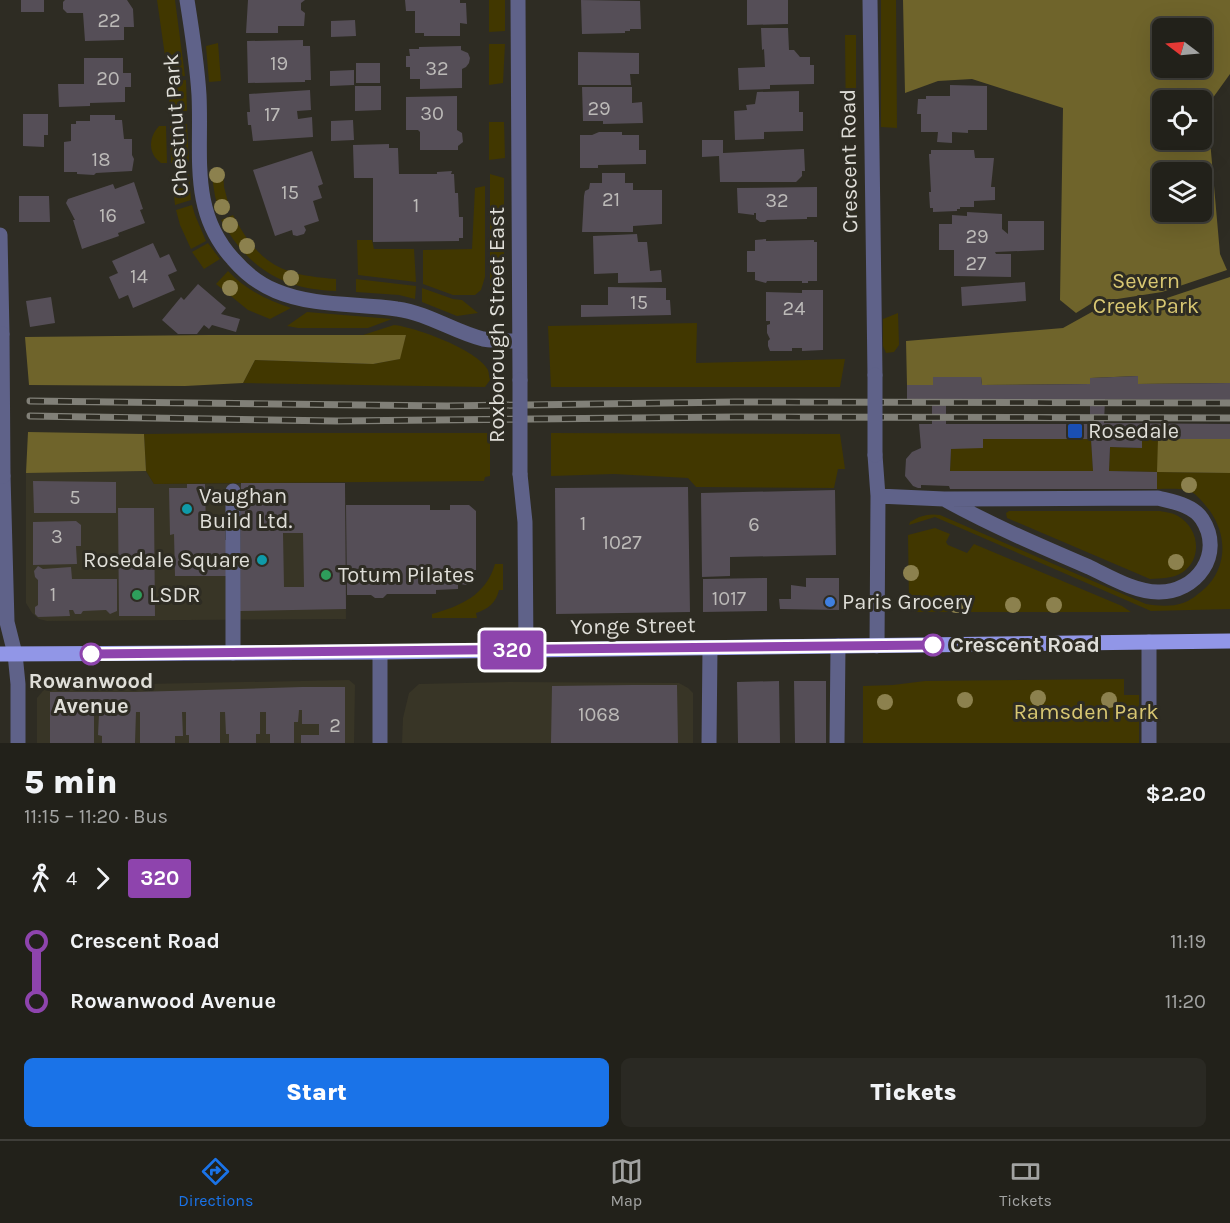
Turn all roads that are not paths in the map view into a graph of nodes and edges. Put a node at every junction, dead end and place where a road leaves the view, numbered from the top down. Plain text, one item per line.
1 (187, 0) edge
2 (518, 0) edge
3 (870, 0) edge
4 (0, 235) edge
5 (519, 341) junction
6 (233, 491) dead end
7 (878, 496) junction
8 (944, 499) junction
9 (1230, 641) edge
10 (1149, 642) junction
11 (838, 646) junction
12 (876, 646) junction
13 (710, 648) junction
14 (526, 650) junction
15 (380, 652) junction
16 (233, 653) junction
17 (8, 654) edge
18 (18, 743) edge
19 (380, 743) edge
20 (709, 743) edge
21 (837, 743) edge
22 (1149, 743) edge

1 - 5 street, Chestnut Park
2 - 5 street, Roxborough Street East
3 - 7 street, Crescent Road, bridge
4 - 17 street, bridge
5 - 14 street, Roxborough Street East, bridge
6 - 16 street
7 - 8 street
7 - 12 street, Crescent Road
8 - 8 street
9 - 10 main road, Yonge Street
10 - 12 main road, Yonge Street
10 - 22 street
11 - 12 main road, Yonge Street
11 - 13 main road, Yonge Street
11 - 21 street
13 - 14 main road, Yonge Street
13 - 20 street
14 - 15 main road, Yonge Street
15 - 16 main road, Yonge Street
15 - 19 street
16 - 17 main road, Yonge Street
17 - 18 street

